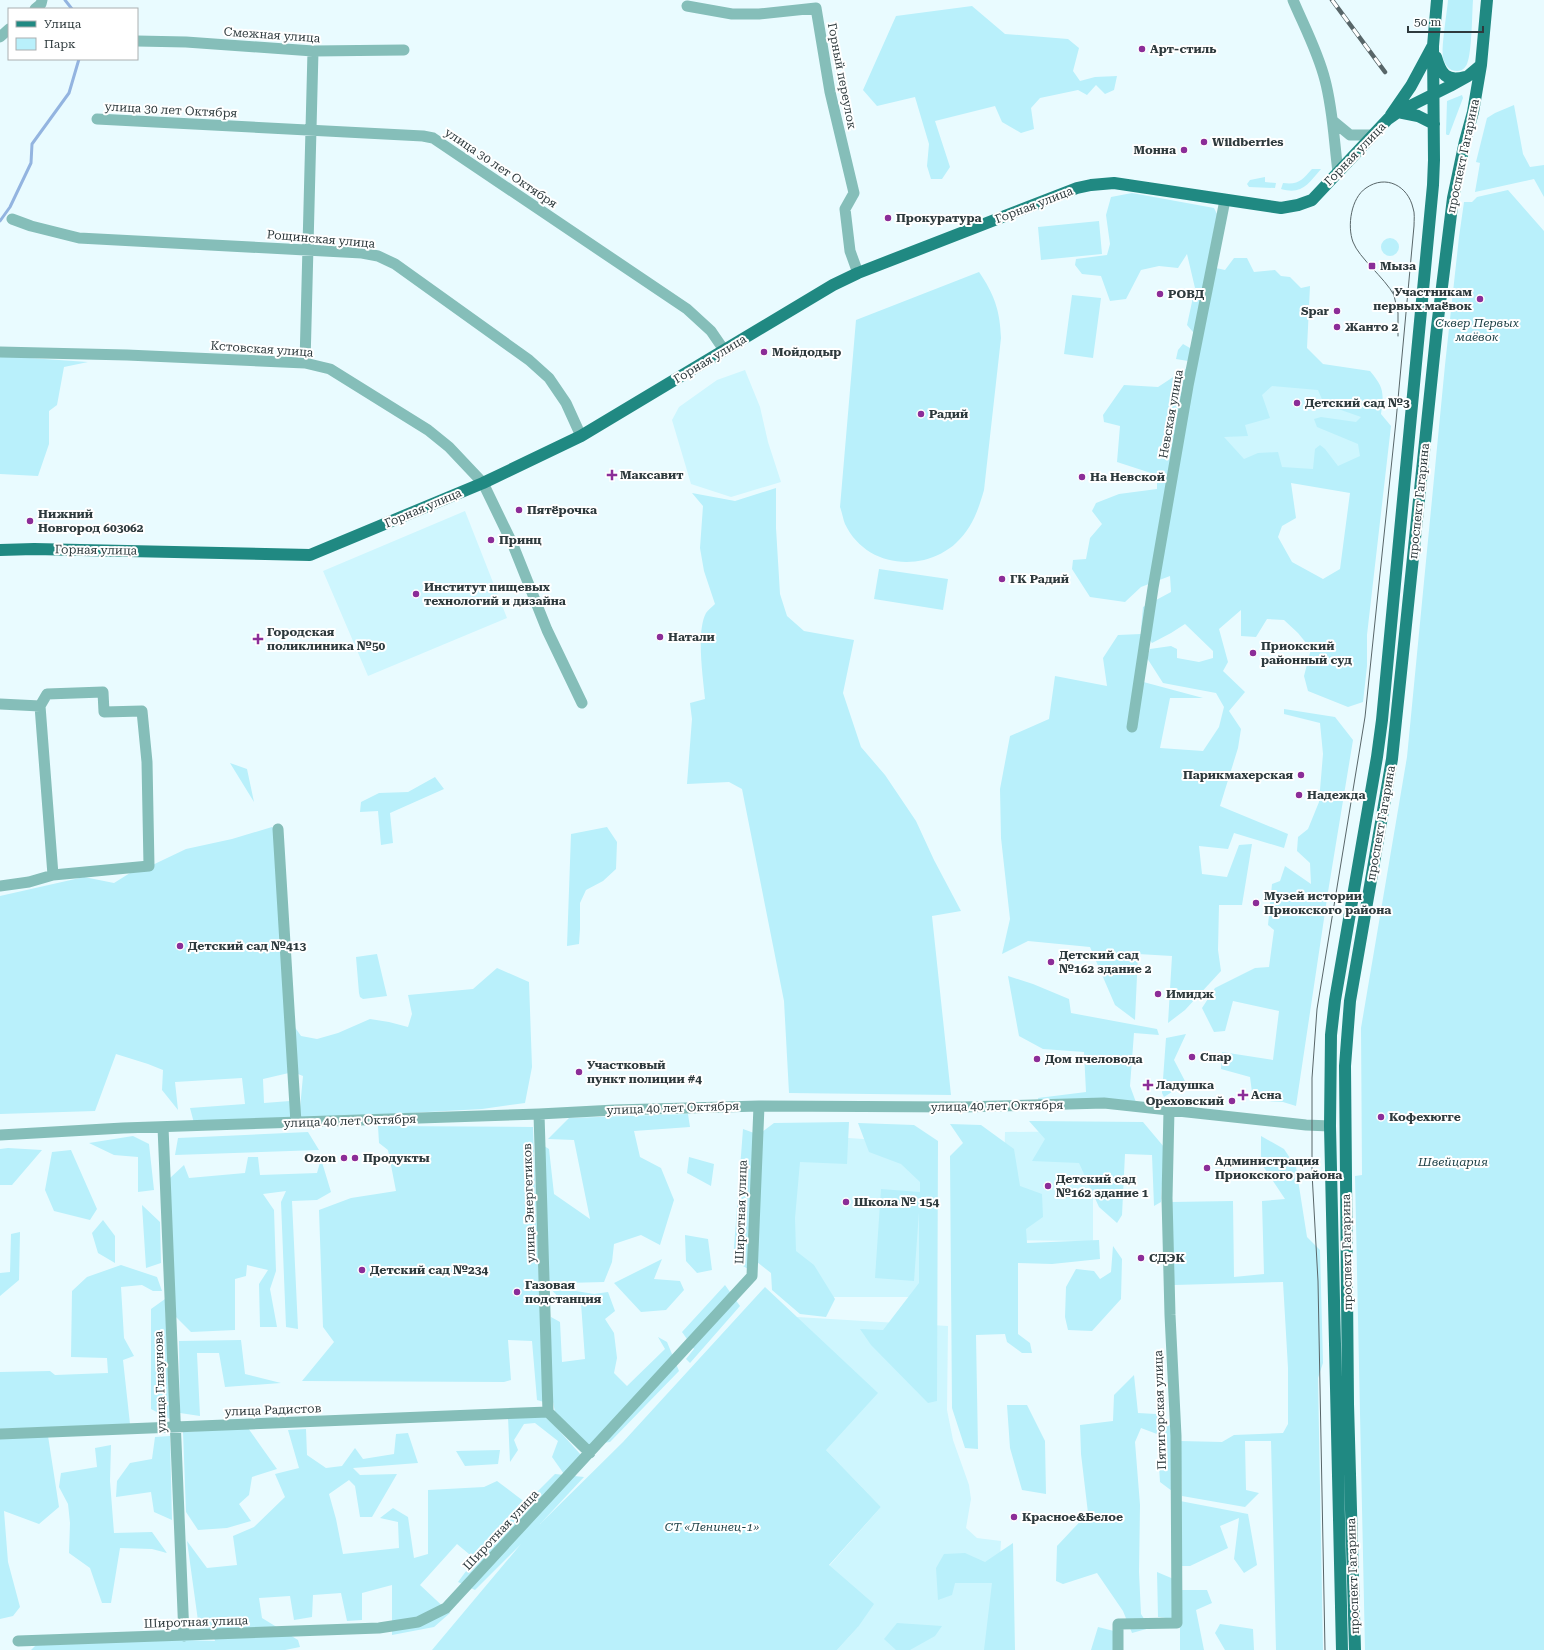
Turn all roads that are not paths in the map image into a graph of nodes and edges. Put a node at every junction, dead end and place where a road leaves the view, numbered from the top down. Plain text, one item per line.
1 (1292, 0) edge
2 (1437, 0) edge
3 (1487, 0) edge
4 (687, 6) dead end
5 (8, 30) edge
6 (0, 37) edge
7 (138, 41) edge
8 (1433, 46) junction
9 (404, 50) dead end
10 (313, 51) junction
11 (1482, 65) junction
12 (1468, 76) junction
13 (1432, 95) junction
14 (1393, 116) junction
15 (97, 119) dead end
16 (1333, 121) junction
17 (1434, 124) junction
18 (312, 131) junction
19 (1371, 135) junction
20 (1338, 172) junction
21 (1225, 200) junction
22 (12, 219) dead end
23 (307, 249) junction
24 (858, 273) junction
25 (724, 350) junction
26 (0, 352) edge
27 (305, 363) junction
28 (581, 436) junction
29 (483, 483) junction
30 (0, 550) edge
31 (582, 703) dead end
32 (0, 704) edge
33 (40, 706) junction
34 (1132, 727) dead end
35 (278, 829) dead end
36 (52, 875) junction
37 (0, 886) edge
38 (759, 1106) junction
39 (1169, 1110) junction
40 (539, 1114) junction
41 (296, 1123) junction
42 (1346, 1125) junction
43 (1330, 1126) junction
44 (163, 1127) junction
45 (0, 1135) edge
46 (548, 1412) junction
47 (175, 1428) junction
48 (0, 1434) edge
49 (590, 1453) junction
50 (184, 1636) junction
51 (18, 1641) dead end
52 (1118, 1650) edge
53 (1342, 1650) edge
54 (1355, 1650) edge

1 - 16 street
2 - 8 main road, проспект Гагарина
3 - 11 main road, проспект Гагарина
4 - 24 street, Горный переулок
5 - 6 street
7 - 10 street, Смежная улица
8 - 12 main road, проспект Гагарина
8 - 13 main road, проспект Гагарина
8 - 14 main road, Горная улица
9 - 10 street, Смежная улица
10 - 18 street
11 - 12 main road, Горная улица
11 - 42 main road, проспект Гагарина
12 - 13 main road, Горная улица
13 - 14 main road, Горная улица
13 - 17 main road, проспект Гагарина
14 - 17 main road
14 - 19 main road, Горная улица
15 - 18 street, улица 30 лет Октября
16 - 19 street
16 - 20 street
17 - 43 main road, проспект Гагарина
18 - 23 street
18 - 25 street, улица 30 лет Октября
19 - 20 main road, Горная улица
20 - 21 main road, Горная улица
21 - 24 main road, Горная улица
21 - 34 street, Невская улица
22 - 23 street, Рощинская улица
23 - 27 street
23 - 28 street, Рощинская улица
24 - 25 main road, Горная улица
25 - 28 main road, Горная улица
26 - 27 street, Кстовская улица
27 - 29 street, Кстовская улица
28 - 29 main road, Горная улица
29 - 30 main road, Горная улица
29 - 31 street, Кстовская улица
32 - 33 street
33 - 36 street
33 - 36 street
35 - 41 street
36 - 37 street
38 - 39 street, улица 40 лет Октября
38 - 40 street, улица 40 лет Октября
38 - 49 street, Широтная улица
39 - 43 street, улица 40 лет Октября
39 - 52 street, Пятигорская улица
40 - 41 street, улица 40 лет Октября
40 - 46 street, улица Энергетиков
41 - 44 street, улица 40 лет Октября
42 - 43 main road, улица 40 лет Октября
42 - 54 main road, проспект Гагарина
43 - 53 main road, проспект Гагарина
44 - 45 street, улица 40 лет Октября
44 - 47 street, улица Глазунова
46 - 47 street, улица Радистов
46 - 49 street
47 - 48 street, улица Радистов
47 - 50 street, улица Глазунова
49 - 50 street, Широтная улица
50 - 51 street, Широтная улица

